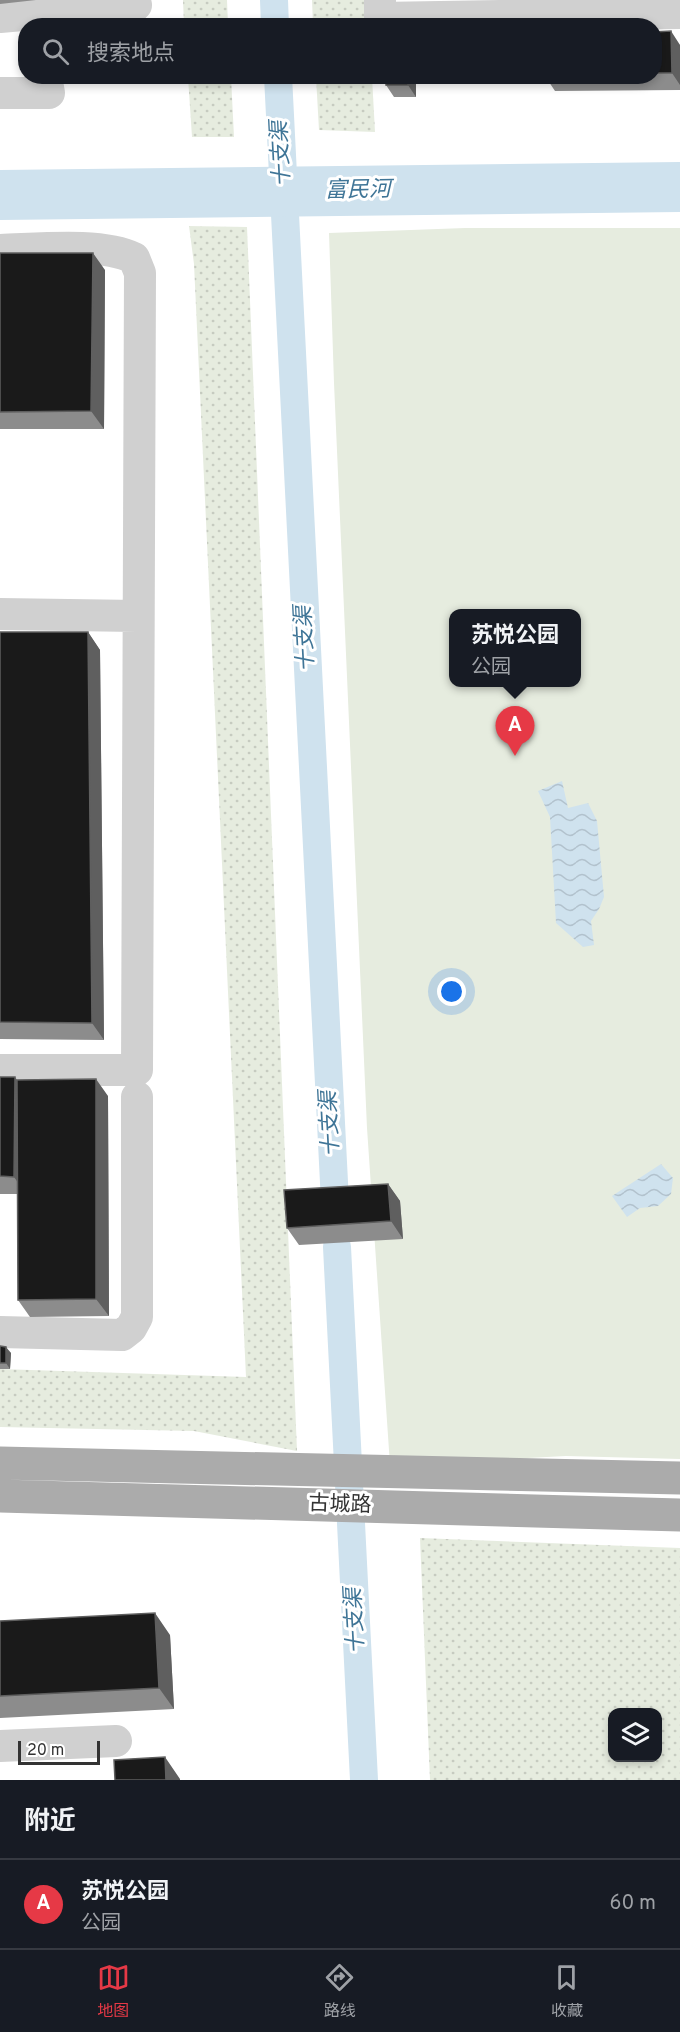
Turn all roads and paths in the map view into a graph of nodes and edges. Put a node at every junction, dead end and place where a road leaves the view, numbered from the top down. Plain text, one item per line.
1 (380, 0) edge
2 (136, 5) dead end
3 (597, 7) edge
4 (680, 13) edge
5 (0, 17) edge
6 (18, 18) edge
7 (49, 18) edge
8 (47, 84) edge
9 (0, 93) edge
10 (0, 250) edge
11 (0, 614) edge
12 (137, 616) junction
13 (0, 1070) edge
14 (137, 1097) dead end
15 (0, 1332) edge
16 (0, 1463) edge
17 (680, 1478) edge
18 (0, 1496) edge
19 (680, 1515) edge
20 (116, 1741) dead end
21 (0, 1746) edge

1 - 3 lane
2 - 7 lane
3 - 4 lane
5 - 6 lane
8 - 9 lane
10 - 12 lane
11 - 12 lane
12 - 13 lane
14 - 15 lane
16 - 17 main road, 古城路
18 - 19 main road, 古城路
20 - 21 lane

